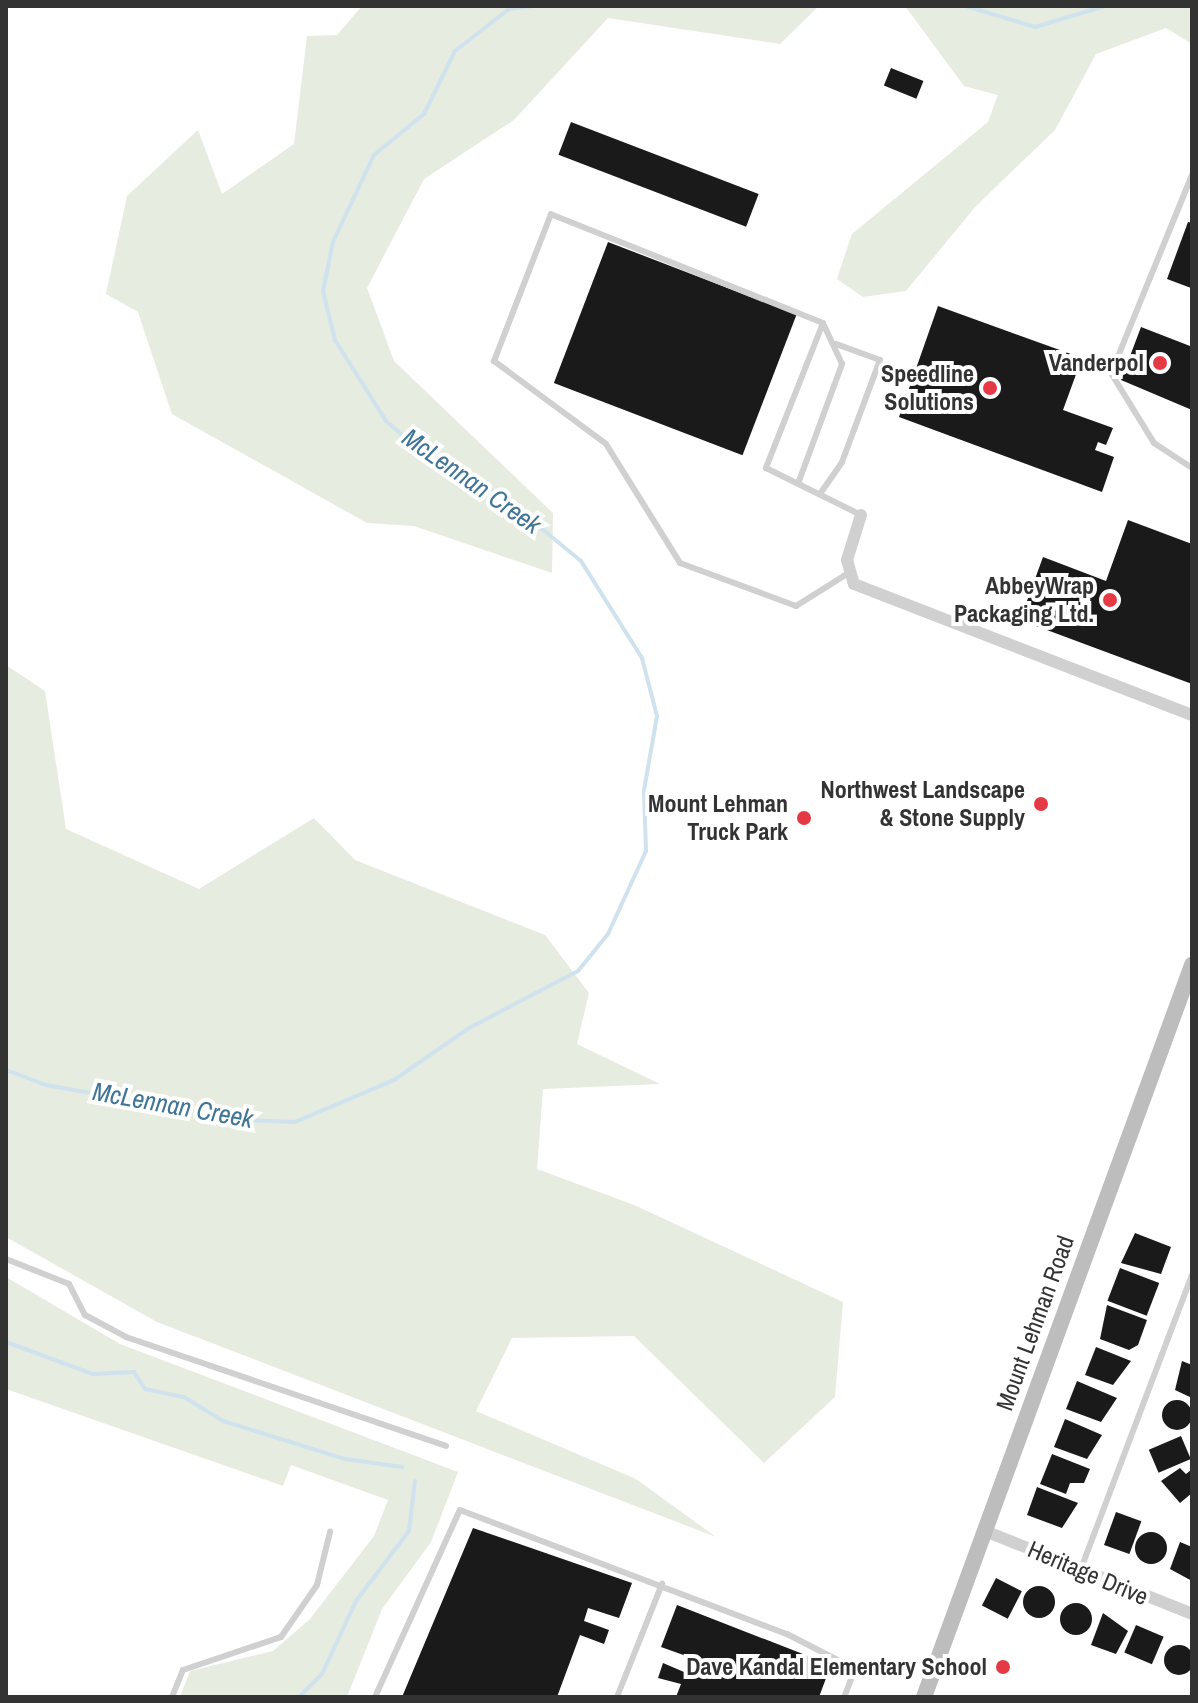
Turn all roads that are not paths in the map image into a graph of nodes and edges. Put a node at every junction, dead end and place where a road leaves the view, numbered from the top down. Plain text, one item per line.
1 (1192, 175) edge
2 (823, 323) junction
3 (835, 344) junction
4 (1192, 468) edge
5 (799, 481) junction
6 (822, 491) junction
7 (861, 515) joint
8 (847, 574) junction
9 (1192, 715) edge
10 (1192, 965) edge
11 (6, 1259) edge
12 (1192, 1275) edge
13 (446, 1446) dead end
14 (985, 1531) junction
15 (330, 1532) dead end
16 (1082, 1566) junction
17 (662, 1584) junction
18 (1192, 1614) edge
19 (172, 1697) edge
20 (375, 1697) edge
21 (617, 1697) edge
22 (844, 1697) edge
23 (924, 1697) edge

1 - 4 lane
2 - 3 lane
2 - 5 lane
2 - 8 lane
3 - 5 lane
3 - 6 lane
5 - 6 lane
6 - 7 lane
7 - 8 street
8 - 9 street
10 - 14 main road, Mount Lehman Road
11 - 13 lane
12 - 16 lane
14 - 16 street, Heritage Drive
14 - 23 main road, Mount Lehman Road
15 - 19 lane
16 - 18 street, Heritage Drive
17 - 20 lane
17 - 21 lane
17 - 22 lane

